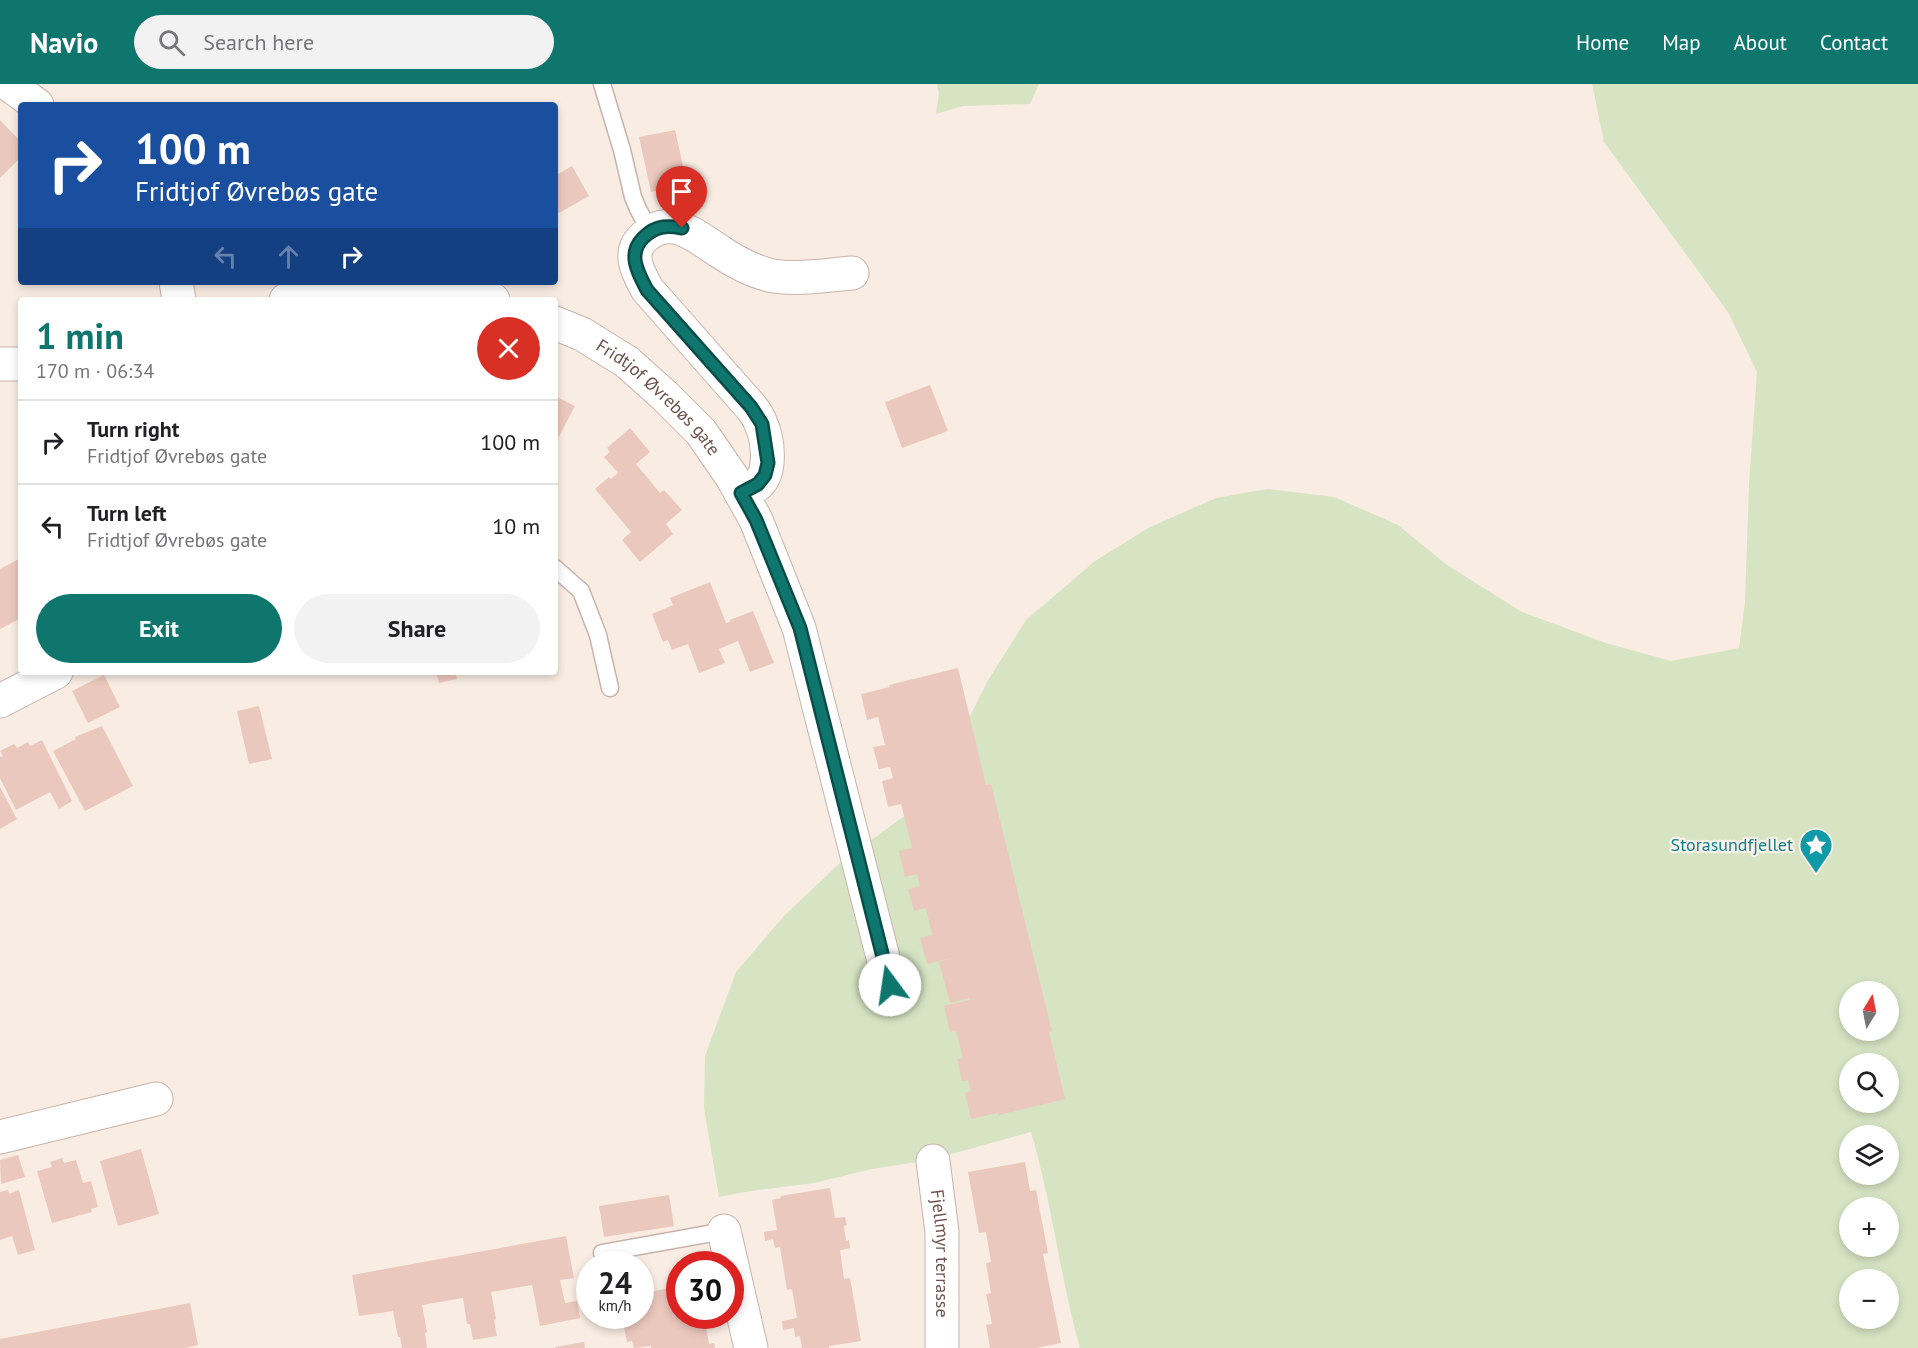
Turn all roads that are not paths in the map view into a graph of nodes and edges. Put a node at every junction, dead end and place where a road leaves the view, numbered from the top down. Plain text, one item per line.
1 (8, 84) edge
2 (602, 84) edge
3 (33, 102) edge
4 (650, 231) junction
5 (852, 273) dead end
6 (302, 297) edge
7 (484, 297) edge
8 (558, 324) edge
9 (0, 364) edge
10 (18, 364) edge
11 (741, 493) junction
12 (558, 571) edge
13 (51, 675) edge
14 (610, 688) dead end
15 (0, 701) edge
16 (890, 985) dead end
17 (156, 1099) dead end
18 (0, 1137) edge
19 (933, 1161) dead end
20 (724, 1231) joint
21 (613, 1251) edge
22 (751, 1348) edge
23 (942, 1348) edge

1 - 3 street
2 - 4 lane
4 - 5 street
4 - 11 street
6 - 7 street
8 - 11 street, Fridtjof Øvrebøs gate
9 - 10 street
11 - 16 street, Fridtjof Øvrebøs gate
12 - 14 lane
13 - 15 street
17 - 18 street
19 - 23 street, Fjellmyr terrasse
20 - 21 lane
20 - 22 street

